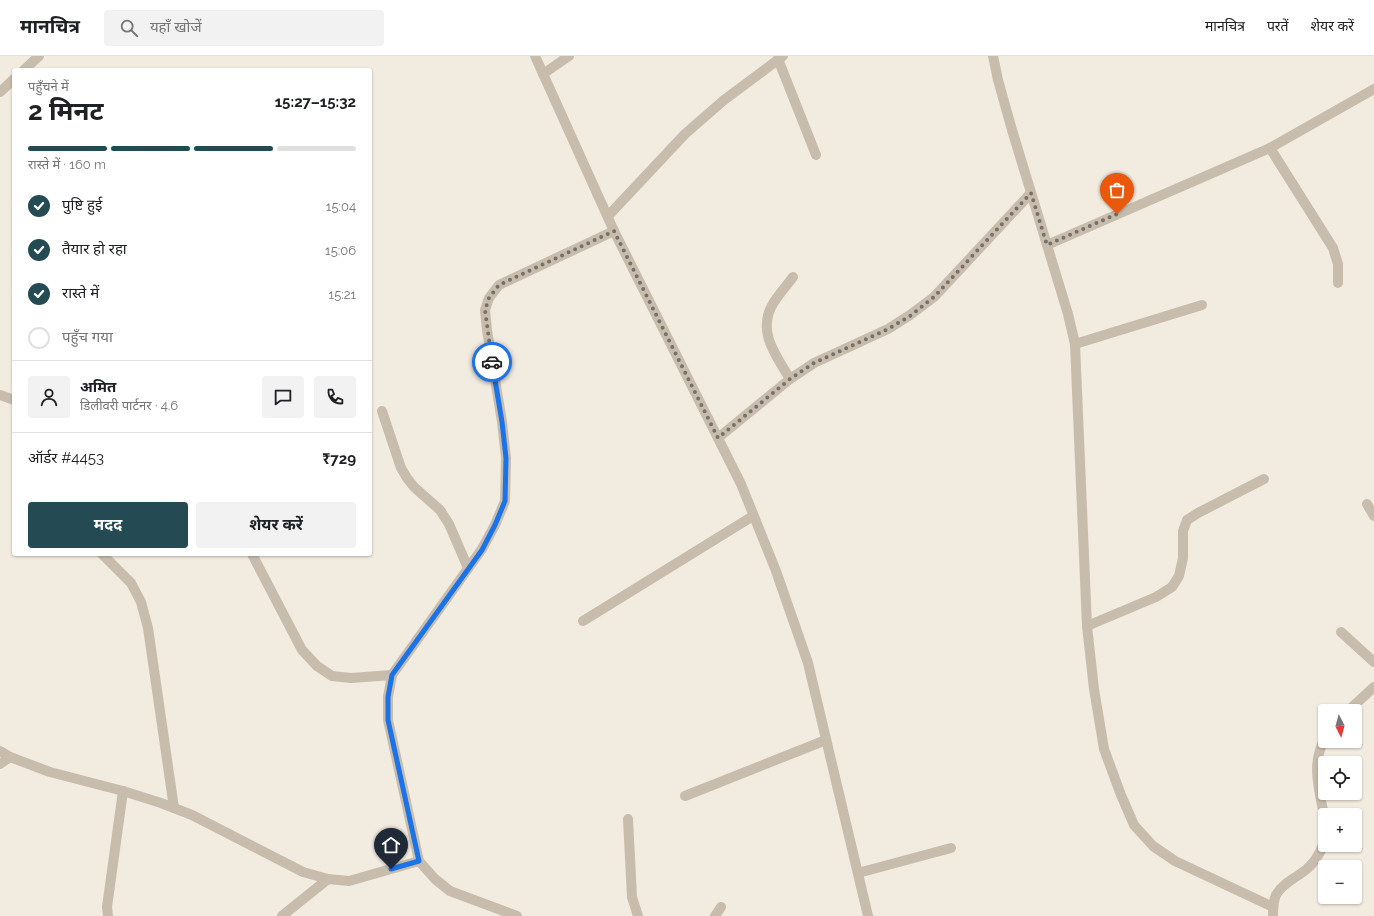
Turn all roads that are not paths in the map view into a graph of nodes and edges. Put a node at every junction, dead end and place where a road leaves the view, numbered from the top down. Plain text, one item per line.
1 (39, 56) edge
2 (535, 56) edge
3 (569, 56) edge
4 (993, 56) edge
5 (780, 58) edge
6 (26, 68) edge
7 (543, 74) junction
8 (12, 81) edge
9 (1374, 89) edge
10 (0, 92) edge
11 (1270, 148) junction
12 (816, 155) dead end
13 (1031, 193) junction
14 (608, 216) junction
15 (614, 231) junction
16 (1047, 245) junction
17 (793, 277) dead end
18 (1338, 283) dead end
19 (1202, 305) dead end
20 (1075, 344) junction
21 (790, 379) junction
22 (0, 395) edge
23 (12, 399) edge
24 (382, 411) dead end
25 (718, 438) junction
26 (1264, 479) dead end
27 (1367, 504) dead end
28 (753, 516) junction
29 (1374, 516) edge
30 (104, 556) edge
31 (253, 556) edge
32 (468, 568) junction
33 (583, 620) dead end
34 (1087, 626) junction
35 (1341, 632) dead end
36 (1374, 662) edge
37 (392, 675) junction
38 (1374, 686) edge
39 (1355, 704) edge
40 (826, 740) junction
41 (1320, 748) edge
42 (0, 750) edge
43 (10, 756) junction
44 (0, 764) edge
45 (123, 791) junction
46 (685, 796) dead end
47 (174, 808) junction
48 (1323, 808) edge
49 (628, 819) dead end
50 (951, 848) dead end
51 (1320, 852) edge
52 (419, 861) junction
53 (858, 873) junction
54 (328, 880) junction
55 (721, 906) dead end
56 (1273, 911) edge
57 (636, 915) edge
58 (108, 916) edge
59 (282, 916) edge
60 (517, 916) edge
61 (715, 916) edge
62 (868, 916) edge

1 - 6 street
2 - 7 street
3 - 7 street
4 - 13 street
5 - 12 street
5 - 14 street
7 - 14 street
8 - 10 street
9 - 11 street
11 - 16 street
11 - 18 street
13 - 16 street
13 - 21 street
14 - 15 street
15 - 25 street
15 - 32 street
16 - 20 street
17 - 21 street
19 - 20 street
20 - 34 street
21 - 25 street
22 - 23 street
24 - 32 street
25 - 28 street
26 - 34 street
27 - 29 street
28 - 33 street
28 - 40 street
30 - 47 street
31 - 37 street
32 - 37 street
34 - 56 street
35 - 36 street
37 - 52 street
38 - 39 street
40 - 46 street
40 - 53 street
41 - 48 street
42 - 43 street
43 - 44 street
43 - 45 street
45 - 47 street
45 - 58 street
47 - 54 street
49 - 57 street
50 - 53 street
51 - 56 street
52 - 54 street
52 - 60 street
53 - 62 street
54 - 59 street
55 - 61 street

